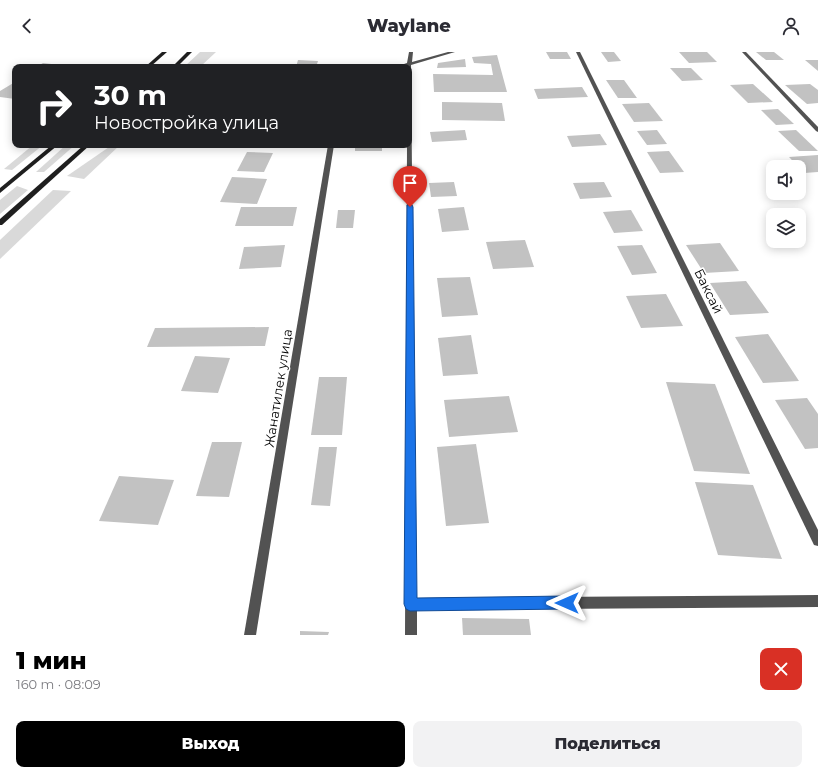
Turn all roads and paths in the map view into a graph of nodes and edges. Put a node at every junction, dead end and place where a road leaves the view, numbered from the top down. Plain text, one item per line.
1 (165, 52) edge
2 (190, 52) edge
3 (411, 52) edge
4 (453, 52) edge
5 (578, 52) edge
6 (744, 52) edge
7 (151, 64) edge
8 (177, 64) edge
9 (409, 64) joint
10 (818, 130) edge
11 (51, 148) edge
12 (84, 148) edge
13 (331, 148) edge
14 (409, 148) edge
15 (0, 191) edge
16 (0, 223) edge
17 (818, 542) edge
18 (818, 601) edge
19 (410, 604) junction
20 (250, 635) edge
21 (411, 635) edge

1 - 7 street
2 - 8 street
3 - 9 street
4 - 9 street
5 - 17 street, Баксай
6 - 10 street
11 - 15 street
12 - 16 street
13 - 20 street, Жанатилек улица
14 - 19 street
18 - 19 street
19 - 21 street

